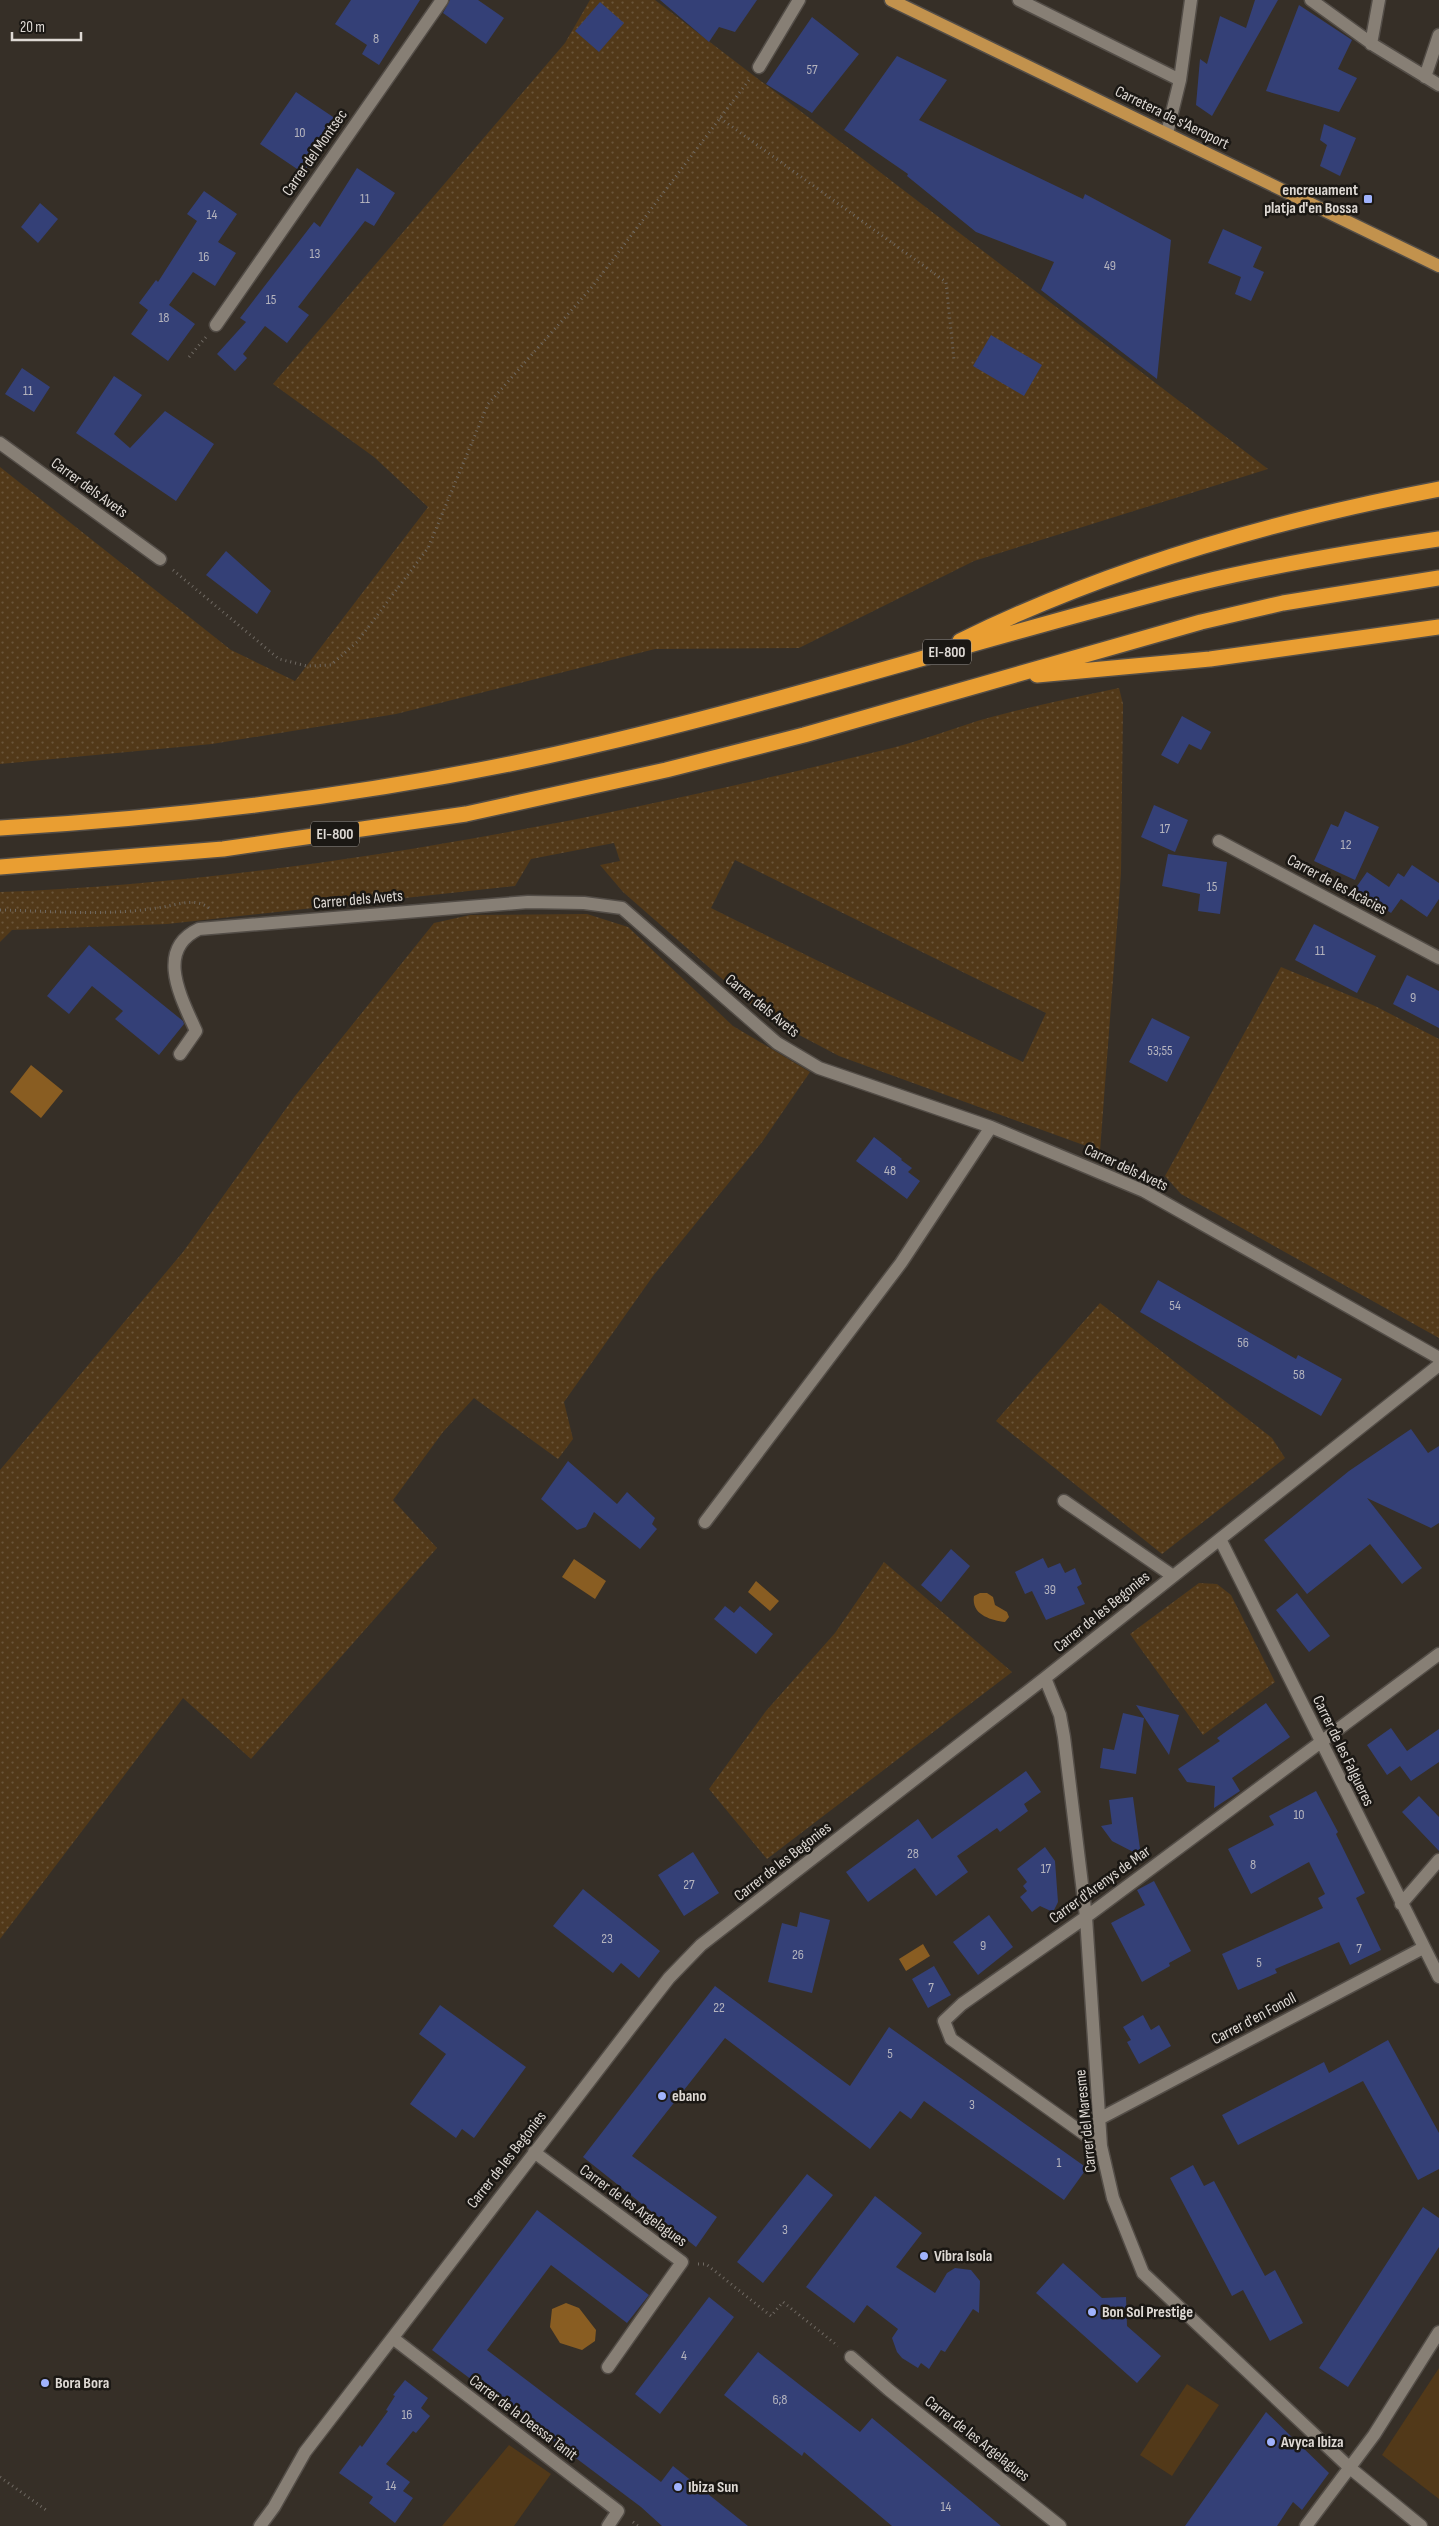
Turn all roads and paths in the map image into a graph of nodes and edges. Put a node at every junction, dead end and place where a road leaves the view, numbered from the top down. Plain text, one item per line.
1 (442, 0) edge
2 (799, 0) edge
3 (890, 0) edge
4 (1019, 0) edge
5 (1191, 0) edge
6 (1311, 0) edge
7 (1379, 0) edge
8 (1439, 35) edge
9 (1371, 44) junction
10 (758, 67) joint
11 (1425, 77) junction
12 (1180, 80) junction
13 (1439, 85) edge
14 (720, 118) junction
15 (1167, 134) junction
16 (1439, 266) edge
17 (216, 325) joint
18 (189, 357) dead end
19 (954, 360) dead end
20 (0, 443) edge
21 (1439, 489) edge
22 (1439, 539) edge
23 (160, 559) joint
24 (1439, 578) edge
25 (1439, 627) edge
26 (927, 657) junction
27 (1004, 678) junction
28 (0, 828) edge
29 (1219, 841) dead end
30 (0, 867) edge
31 (0, 910) edge
32 (227, 926) junction
33 (1439, 958) edge
34 (180, 1054) dead end
35 (991, 1127) junction
36 (1439, 1358) edge
37 (1439, 1365) edge
38 (1064, 1501) dead end
39 (705, 1522) dead end
40 (1220, 1539) junction
41 (1173, 1576) junction
42 (1439, 1654) edge
43 (1045, 1678) junction
44 (1320, 1741) junction
45 (1439, 1860) edge
46 (1401, 1904) junction
47 (1086, 1917) junction
48 (1423, 1948) junction
49 (1439, 1977) edge
50 (1099, 2119) junction
51 (1102, 2146) junction
52 (534, 2152) junction
53 (706, 2264) dead end
54 (1439, 2332) edge
55 (827, 2337) dead end
56 (394, 2339) junction
57 (851, 2357) dead end
58 (608, 2367) dead end
59 (1350, 2468) junction
60 (0, 2477) edge
61 (274, 2507) junction
62 (46, 2510) dead end
63 (260, 2526) edge
64 (274, 2526) edge
65 (608, 2526) edge
66 (1060, 2526) edge
67 (1306, 2526) edge
68 (1421, 2526) edge

1 - 17 street, Carrer del Montsec
2 - 10 street
3 - 15 main road, Carretera de s'Aeroport
4 - 12 street
5 - 12 street
6 - 9 street
7 - 9 street
8 - 11 street
9 - 11 street
10 - 14 path
11 - 13 street
12 - 15 street
14 - 19 path
14 - 23 path
15 - 16 main road, Carretera de s'Aeroport
17 - 18 path
20 - 23 street, Carrer dels Avets
21 - 26 highway
22 - 26 highway, EI-800
24 - 27 highway, EI-800
25 - 27 highway
26 - 28 highway, EI-800
27 - 30 highway, EI-800
29 - 33 street, Carrer de les Acàcies
31 - 32 path
32 - 34 street, Carrer dels Avets
32 - 35 street, Carrer dels Avets
35 - 36 street, Carrer dels Avets
35 - 39 street
37 - 40 street, Carrer de les Begonies
38 - 41 street
40 - 41 street, Carrer de les Begonies
40 - 44 street, Carrer de les Falgueres
41 - 43 street, Carrer de les Begonies
42 - 44 street, Carrer d'Arenys de Mar
43 - 47 street, Carrer del Maresme
43 - 52 street, Carrer de les Begonies
44 - 46 street, Carrer de les Falgueres
44 - 47 street, Carrer d'Arenys de Mar
45 - 46 street
46 - 48 street, Carrer de les Falgueres
47 - 50 street, Carrer del Maresme
47 - 51 street, Carrer d'Arenys de Mar
48 - 49 street, Carrer de les Falgueres
48 - 50 street, Carrer d'en Fonoll
50 - 51 street, Carrer del Maresme
51 - 59 street, Carrer del Maresme
52 - 56 street, Carrer de les Begonies
52 - 58 street, Carrer de les Argelagues
53 - 55 path
54 - 59 street
56 - 61 street, Carrer de les Begonies
56 - 65 street, Carrer de la Deessa Tanit
57 - 66 street, Carrer de les Argelagues
59 - 67 street
59 - 68 street, Carrer del Maresme
60 - 62 path
61 - 63 street, Carrer de les Begonies
61 - 64 street

